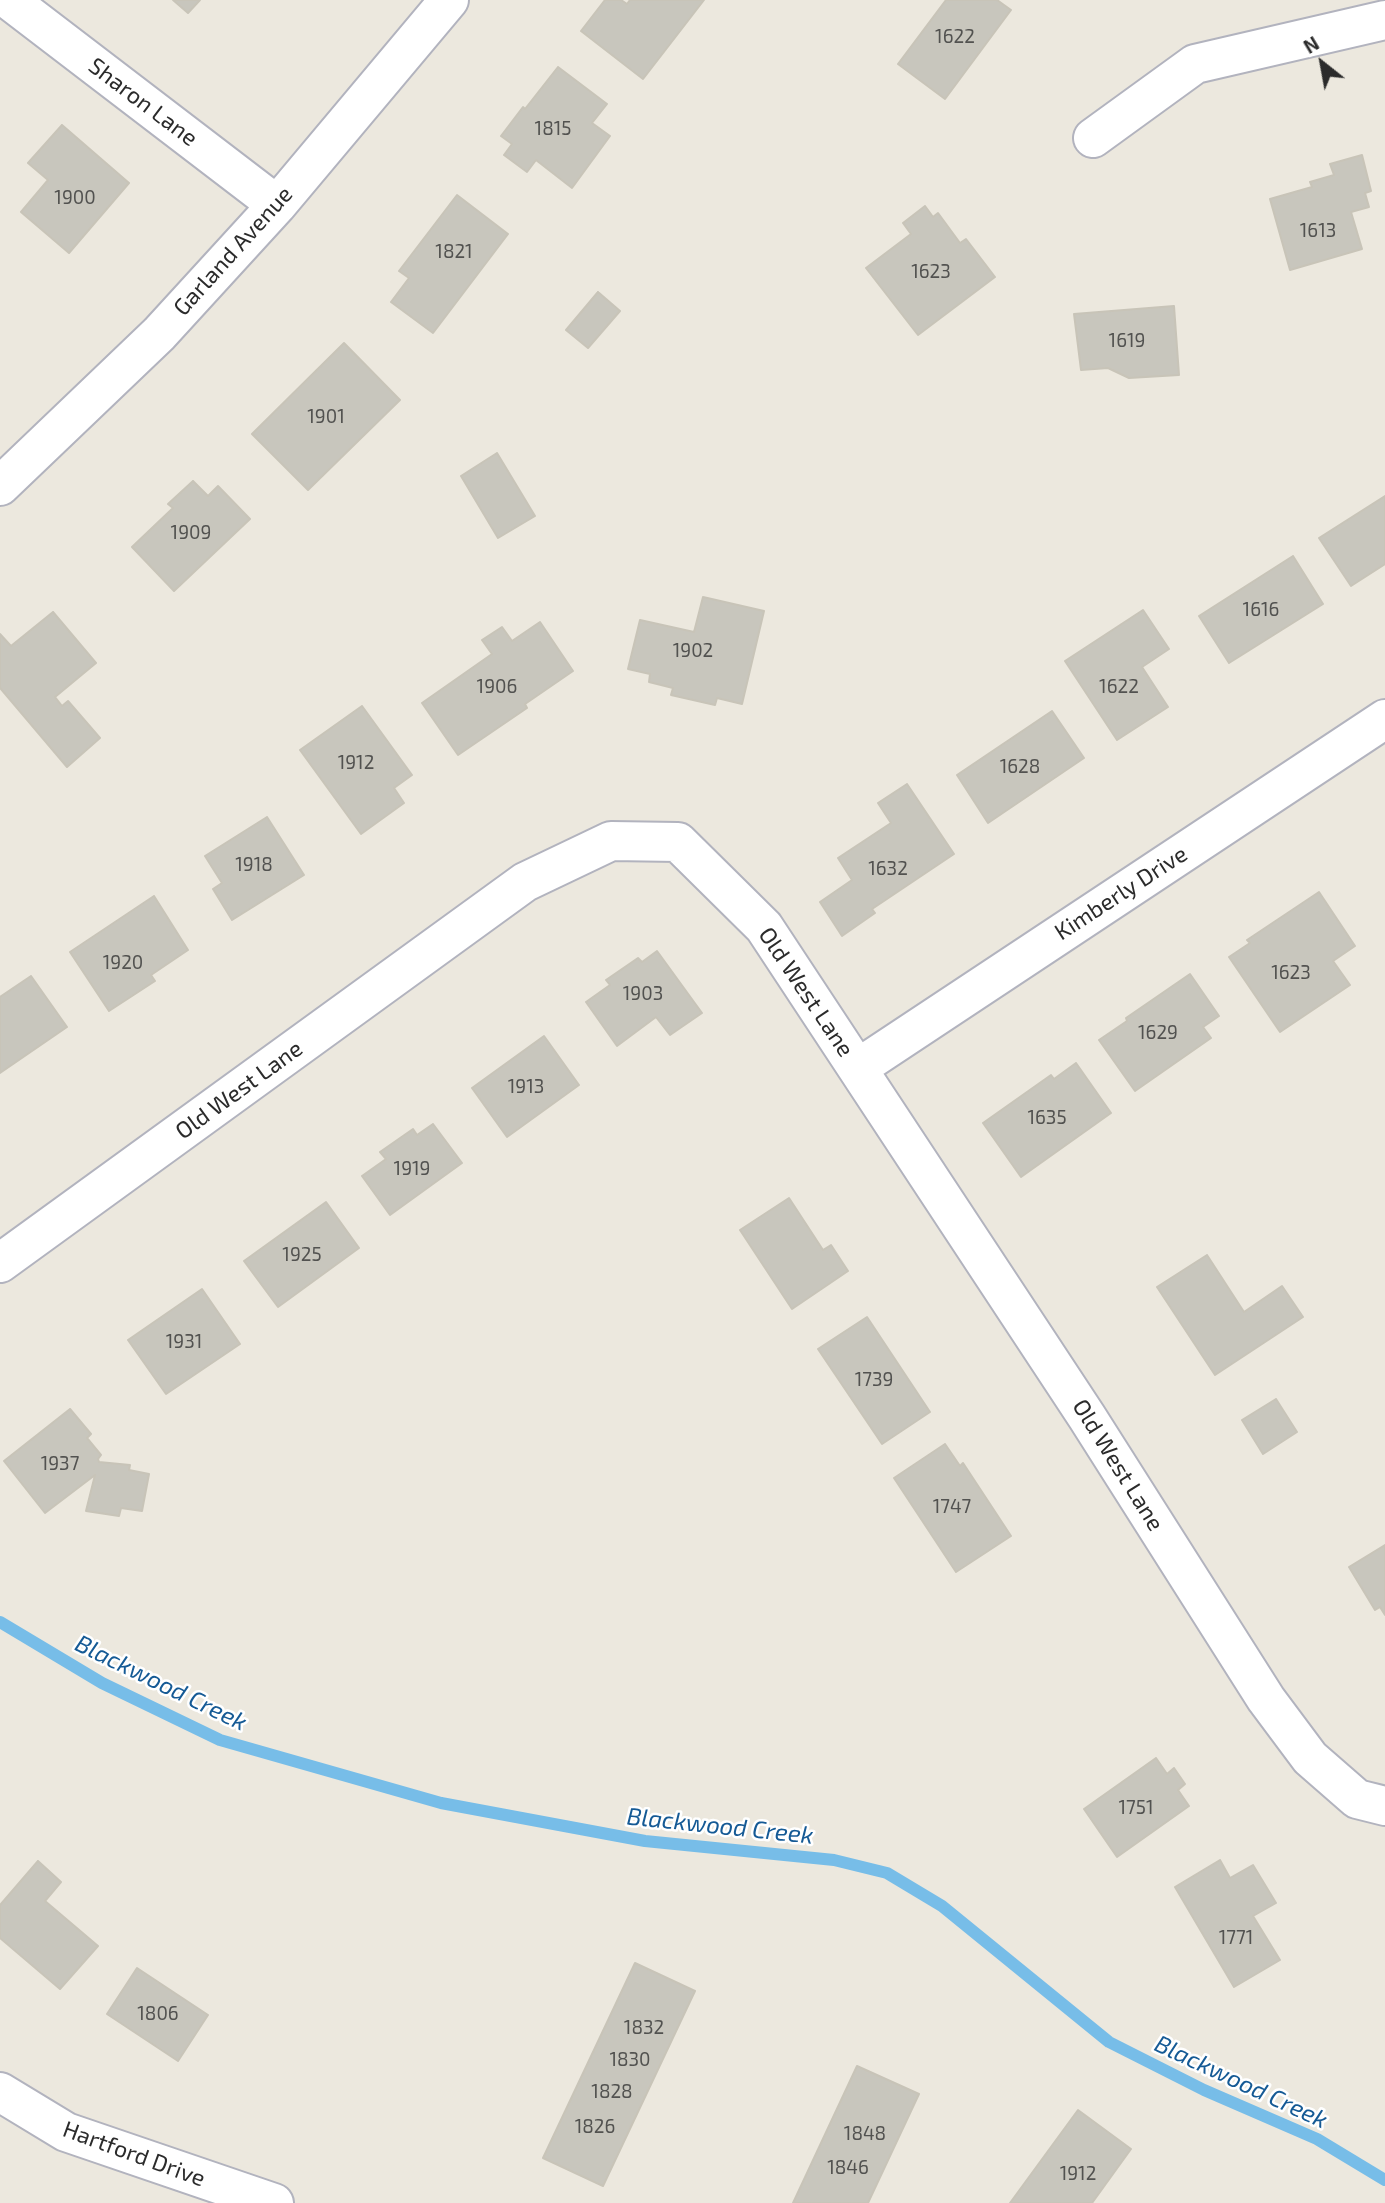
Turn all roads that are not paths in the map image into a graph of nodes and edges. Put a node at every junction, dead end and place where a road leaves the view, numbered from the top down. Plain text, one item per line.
1 (9, 0) edge
2 (449, 0) edge
3 (1385, 20) edge
4 (1093, 138) dead end
5 (277, 205) junction
6 (0, 486) edge
7 (1385, 719) edge
8 (858, 1068) junction
9 (0, 1263) edge
10 (1385, 1806) edge
11 (0, 2092) edge
12 (274, 2203) edge

1 - 5 street, Sharon Lane
2 - 5 street, Garland Avenue
3 - 4 street
5 - 6 street, Garland Avenue
7 - 8 street, Kimberly Drive
8 - 9 street, Old West Lane
8 - 10 street, Old West Lane
11 - 12 street, Hartford Drive

